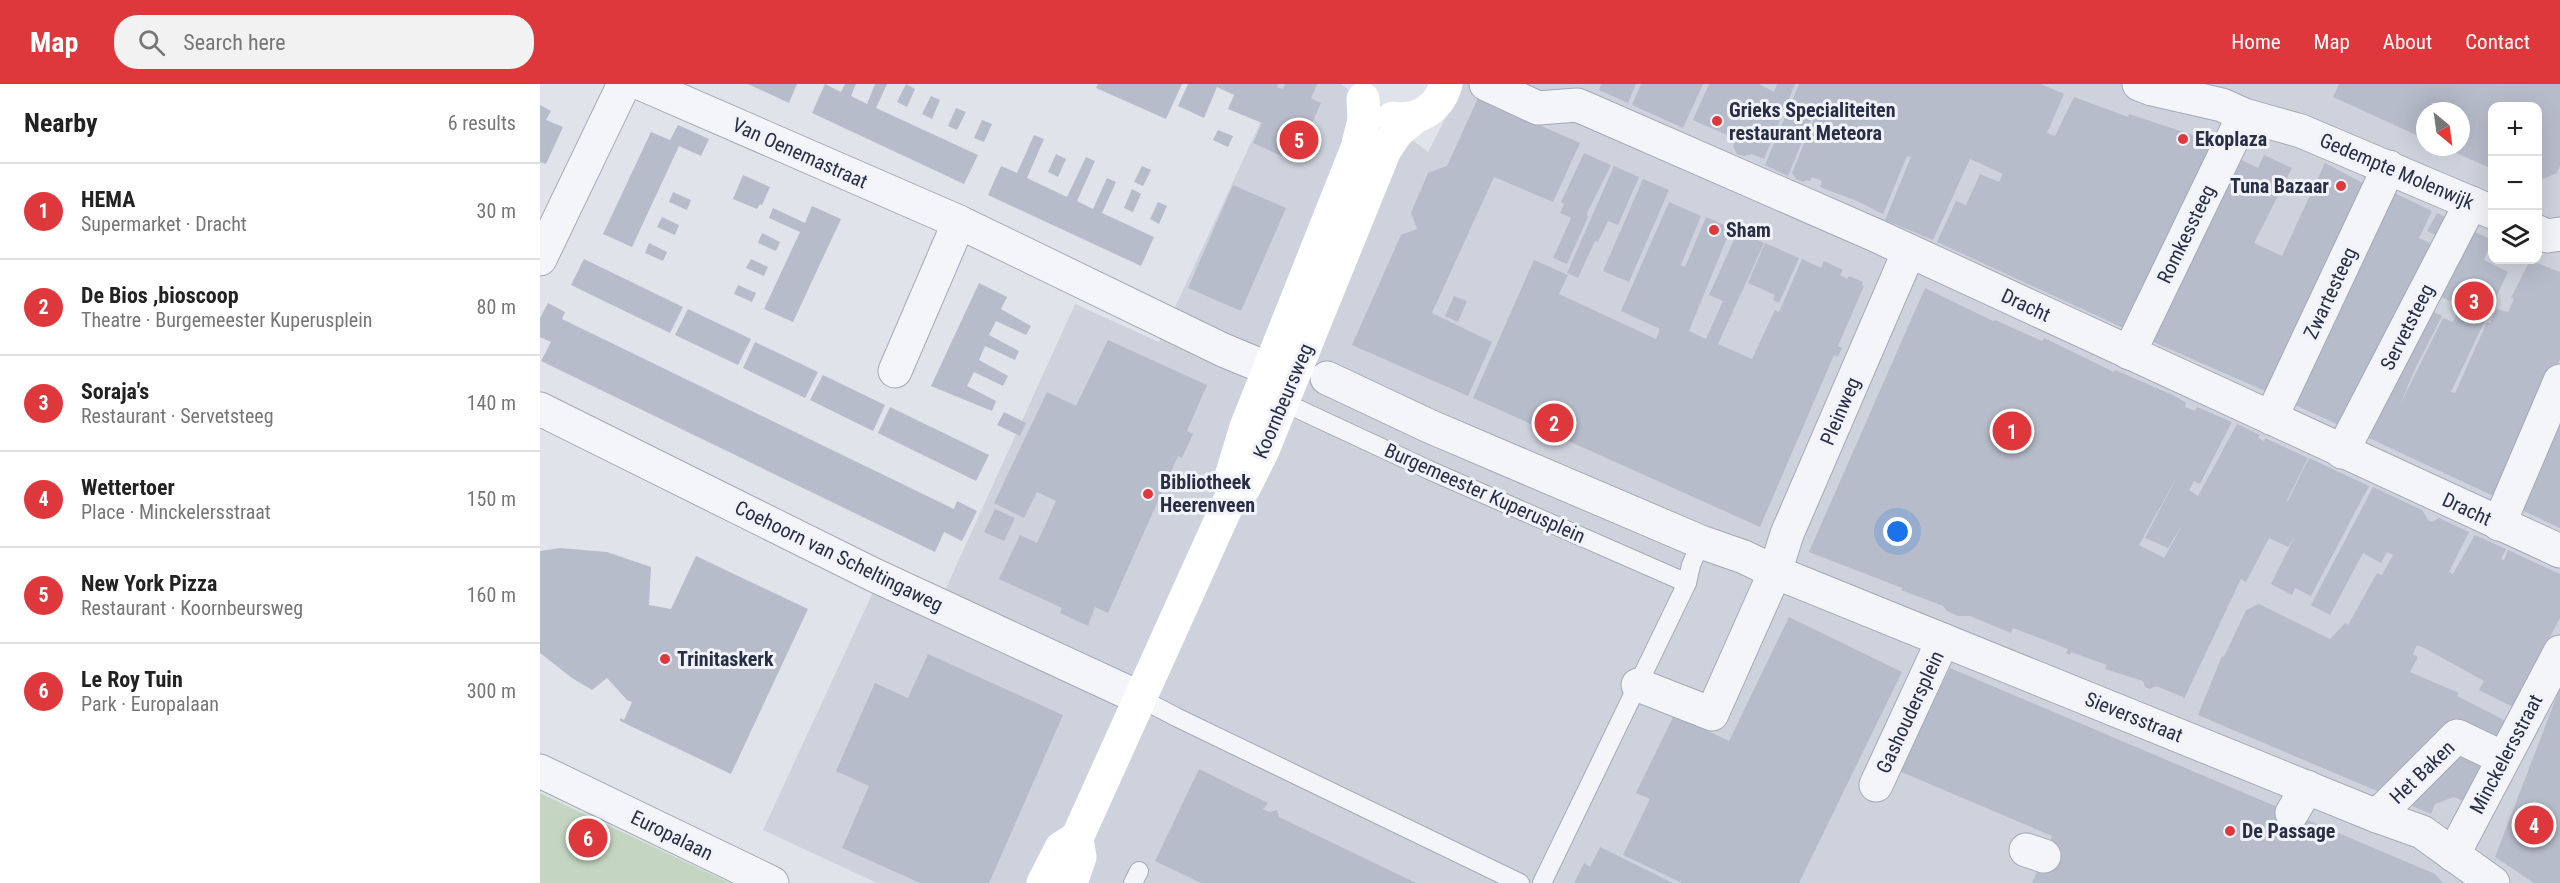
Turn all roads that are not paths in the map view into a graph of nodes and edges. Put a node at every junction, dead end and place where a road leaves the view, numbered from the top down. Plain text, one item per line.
1 (624, 84) edge
2 (642, 84) edge
3 (1446, 84) edge
4 (1486, 84) edge
5 (2139, 84) edge
6 (1360, 92) edge
7 (1582, 94) edge
8 (2244, 115) junction
9 (1414, 118) junction
10 (2389, 167) junction
11 (2482, 207) edge
12 (959, 222) junction
13 (2542, 234) edge
14 (2560, 234) edge
15 (1909, 251) junction
16 (540, 259) edge
17 (2129, 353) junction
18 (1269, 369) junction
19 (894, 371) dead end
20 (1327, 378) dead end
21 (2560, 381) edge
22 (1283, 402) junction
23 (540, 409) edge
24 (2271, 418) junction
25 (2342, 452) junction
26 (1232, 495) junction
27 (2499, 524) junction
28 (1701, 542) junction
29 (2560, 551) edge
30 (1775, 572) junction
31 (1687, 583) junction
32 (1943, 640) junction
33 (2560, 652) edge
34 (1638, 684) junction
35 (1140, 698) junction
36 (2503, 758) junction
37 (540, 771) edge
38 (1876, 785) dead end
39 (2377, 816) junction
40 (1077, 838) junction
41 (2453, 855) junction
42 (2486, 881) edge
43 (772, 883) edge
44 (1043, 883) edge
45 (1071, 883) edge
46 (1520, 883) edge
47 (1542, 883) edge

1 - 16 street
2 - 12 street, Van Oenemastraat
3 - 9 main road, Koornbeursweg
4 - 7 street, Dracht
5 - 8 street, Gedempte Molenwijk
6 - 9 main road
6 - 18 main road, Koornbeursweg
7 - 15 street, Dracht
8 - 10 street, Gedempte Molenwijk
8 - 17 street, Romkessteeg
9 - 22 main road, Koornbeursweg
10 - 11 street, Gedempte Molenwijk
10 - 24 street, Zwartesteeg
11 - 25 street, Servetsteeg
12 - 18 street, Van Oenemastraat
12 - 19 street
13 - 14 street
15 - 17 street, Dracht
15 - 30 street, Pleinweg
17 - 24 street, Dracht
18 - 26 main road, Koornbeursweg
20 - 28 street, Burgemeester Kuperusplein
21 - 27 street
22 - 26 main road, Koornbeursweg
22 - 31 lane, Burgemeester Kuperusplein
23 - 35 street, Coehoorn van Scheltingaweg
24 - 25 street, Dracht
25 - 27 street, Dracht
26 - 35 main road
27 - 29 street, Dracht
28 - 30 street, Burgemeester Kuperusplein
28 - 31 lane
30 - 32 street, Sieversstraat
30 - 34 street
31 - 34 lane
32 - 38 street, Gashoudersplein
32 - 39 street, Sieversstraat
33 - 36 street, Minckelersstraat
34 - 47 lane
35 - 40 main road
35 - 46 lane
36 - 39 street, Het Baken
36 - 41 street, Minckelersstraat
37 - 43 street, Europalaan
39 - 41 street, Sieversstraat
40 - 44 main road
40 - 45 main road
41 - 42 street, Sieversstraat

